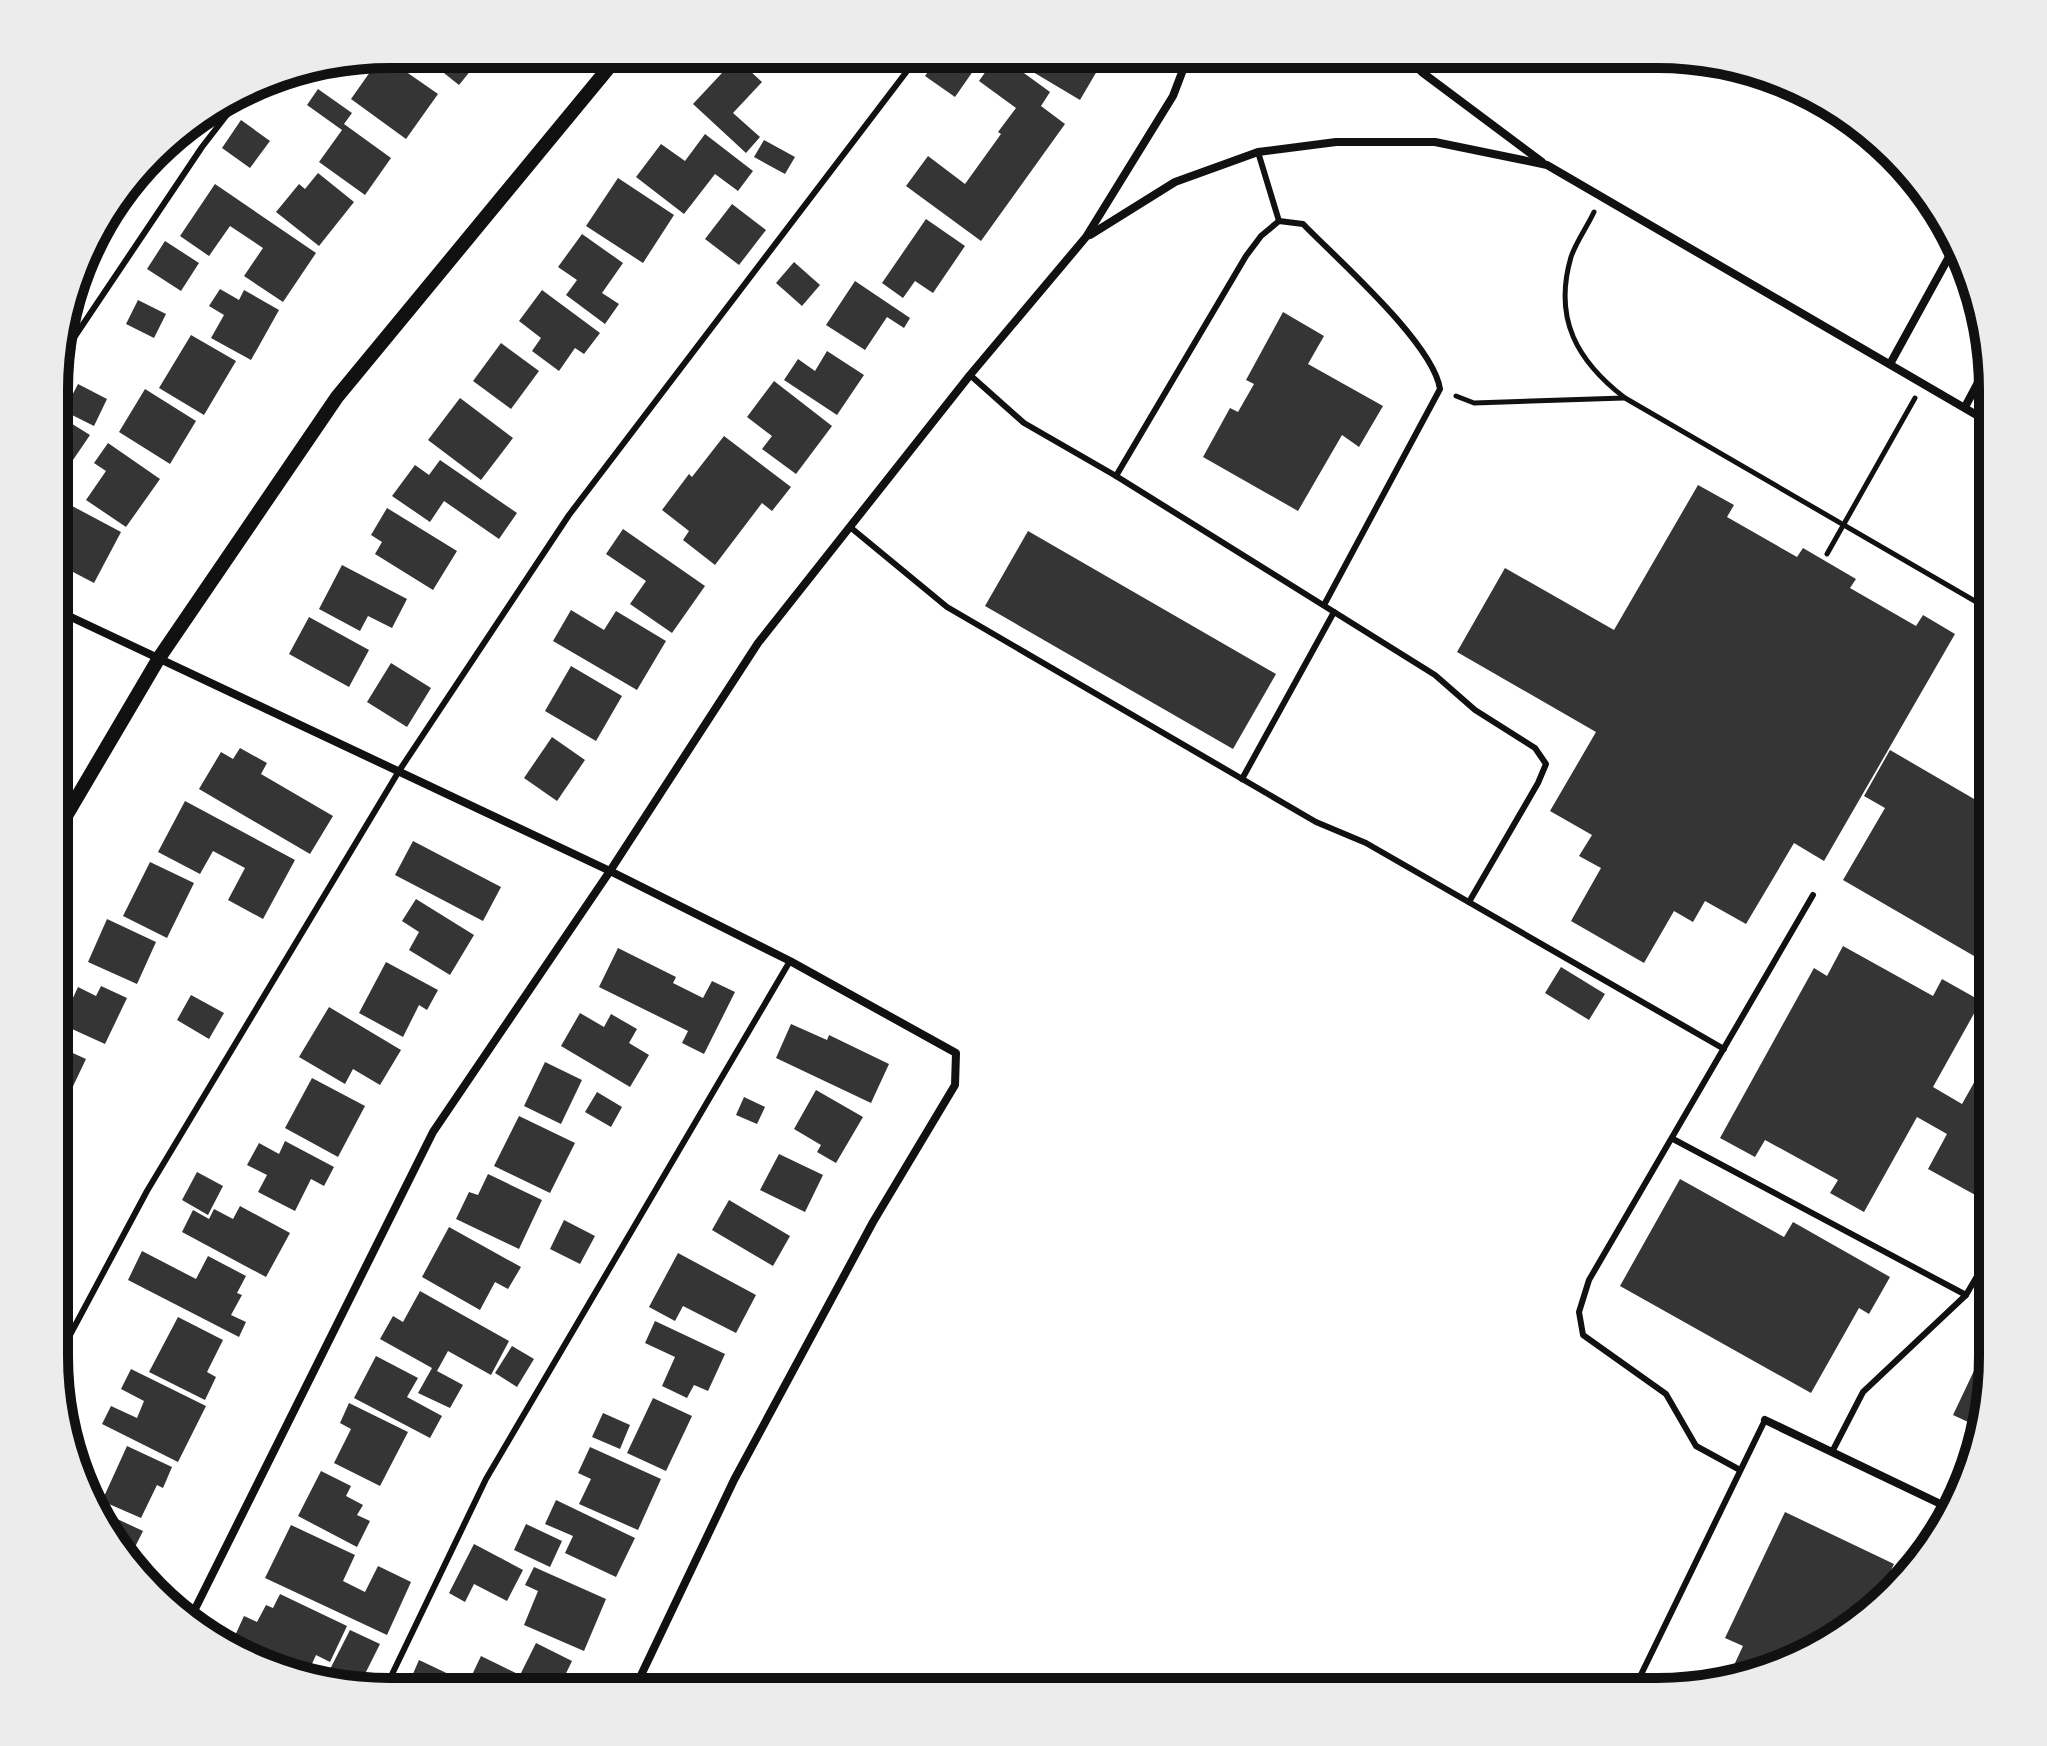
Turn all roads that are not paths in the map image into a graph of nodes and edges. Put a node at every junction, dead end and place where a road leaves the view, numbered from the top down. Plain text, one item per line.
1 (608, 68) edge
2 (909, 68) edge
3 (1184, 68) edge
4 (1418, 68) edge
5 (230, 110) edge
6 (1258, 152) junction
7 (1547, 165) junction
8 (1279, 221) junction
9 (1086, 237) junction
10 (1949, 256) edge
11 (72, 341) edge
12 (1890, 364) junction
13 (970, 375) junction
14 (1979, 381) edge
15 (1965, 407) junction
16 (1979, 416) edge
17 (1116, 476) junction
18 (850, 527) junction
19 (1324, 605) junction
20 (1334, 612) junction
21 (68, 616) edge
22 (159, 658) junction
23 (399, 771) junction
24 (1242, 779) junction
25 (68, 813) edge
26 (610, 871) junction
27 (1813, 895) dead end
28 (1469, 902) junction
29 (790, 961) junction
30 (1724, 1049) junction
31 (1673, 1139) junction
32 (1979, 1273) edge
33 (1966, 1295) junction
34 (68, 1339) edge
35 (1765, 1420) joint
36 (1832, 1452) junction
37 (1740, 1470) junction
38 (1942, 1505) edge
39 (194, 1611) edge
40 (390, 1678) edge
41 (640, 1678) edge
42 (1639, 1678) edge

1 - 22 street
2 - 23 lane
3 - 9 street
4 - 7 street
5 - 11 lane
6 - 7 street
6 - 8 lane
6 - 9 street
7 - 12 street
8 - 17 lane
8 - 19 lane
9 - 13 street
10 - 12 street
12 - 15 street
13 - 17 lane
13 - 18 street
14 - 15 street
15 - 16 street
17 - 19 lane
18 - 24 lane
18 - 26 street
19 - 20 lane
20 - 24 lane
20 - 28 lane
21 - 22 street
22 - 23 street
22 - 25 street
23 - 26 street
23 - 34 lane
24 - 28 lane
26 - 29 street
26 - 39 street
27 - 30 lane
28 - 30 lane
29 - 40 lane
29 - 41 street
30 - 31 lane
31 - 33 lane
31 - 37 lane
32 - 33 lane
33 - 36 lane
35 - 36 street
35 - 37 lane
36 - 38 street
37 - 42 lane

